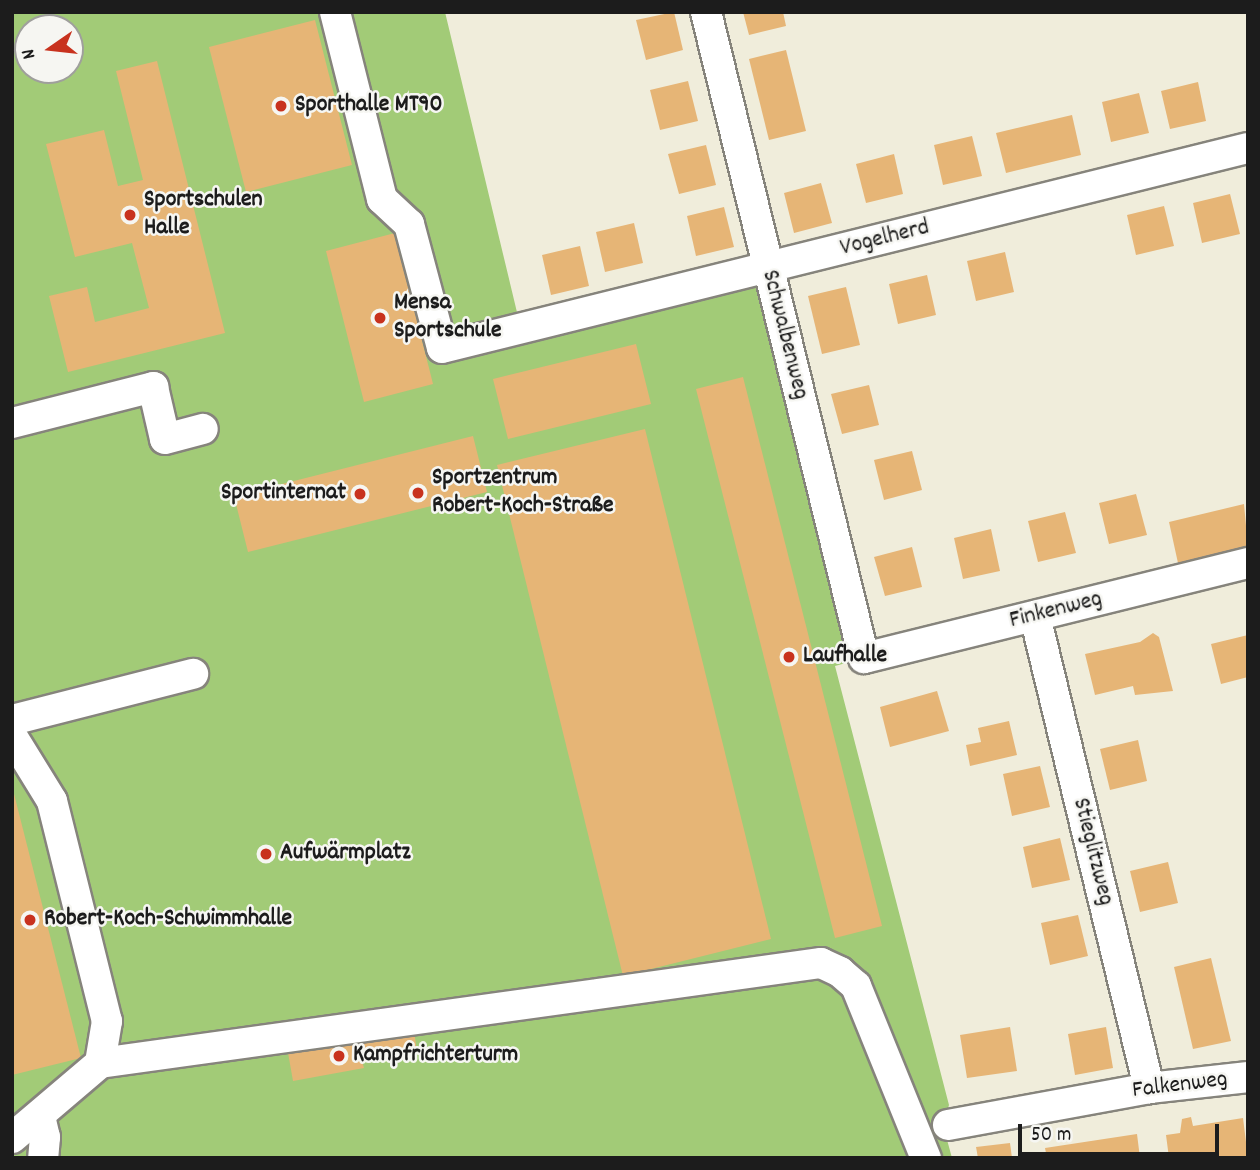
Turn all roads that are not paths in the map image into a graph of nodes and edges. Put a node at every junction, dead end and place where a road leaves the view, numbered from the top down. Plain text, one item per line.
1 (335, 12) edge
2 (706, 12) edge
3 (1248, 148) edge
4 (768, 269) junction
5 (12, 423) edge
6 (203, 429) dead end
7 (1248, 563) edge
8 (1035, 616) junction
9 (864, 658) joint
10 (193, 674) dead end
11 (12, 720) edge
12 (12, 736) edge
13 (100, 1063) junction
14 (1248, 1077) edge
15 (1149, 1088) junction
16 (40, 1116) junction
17 (948, 1125) dead end
18 (12, 1138) edge
19 (43, 1158) edge
20 (926, 1158) edge

1 - 4 street, Vogelherd
2 - 4 street, Schwalbenweg
3 - 4 street, Vogelherd
4 - 9 street, Schwalbenweg
5 - 6 street
7 - 8 street, Finkenweg
8 - 9 street, Finkenweg
8 - 15 street, Stieglitzweg
10 - 11 street
12 - 13 street
13 - 16 street
13 - 20 street
14 - 15 street, Falkenweg
15 - 17 street, Falkenweg
16 - 18 street
16 - 19 street

